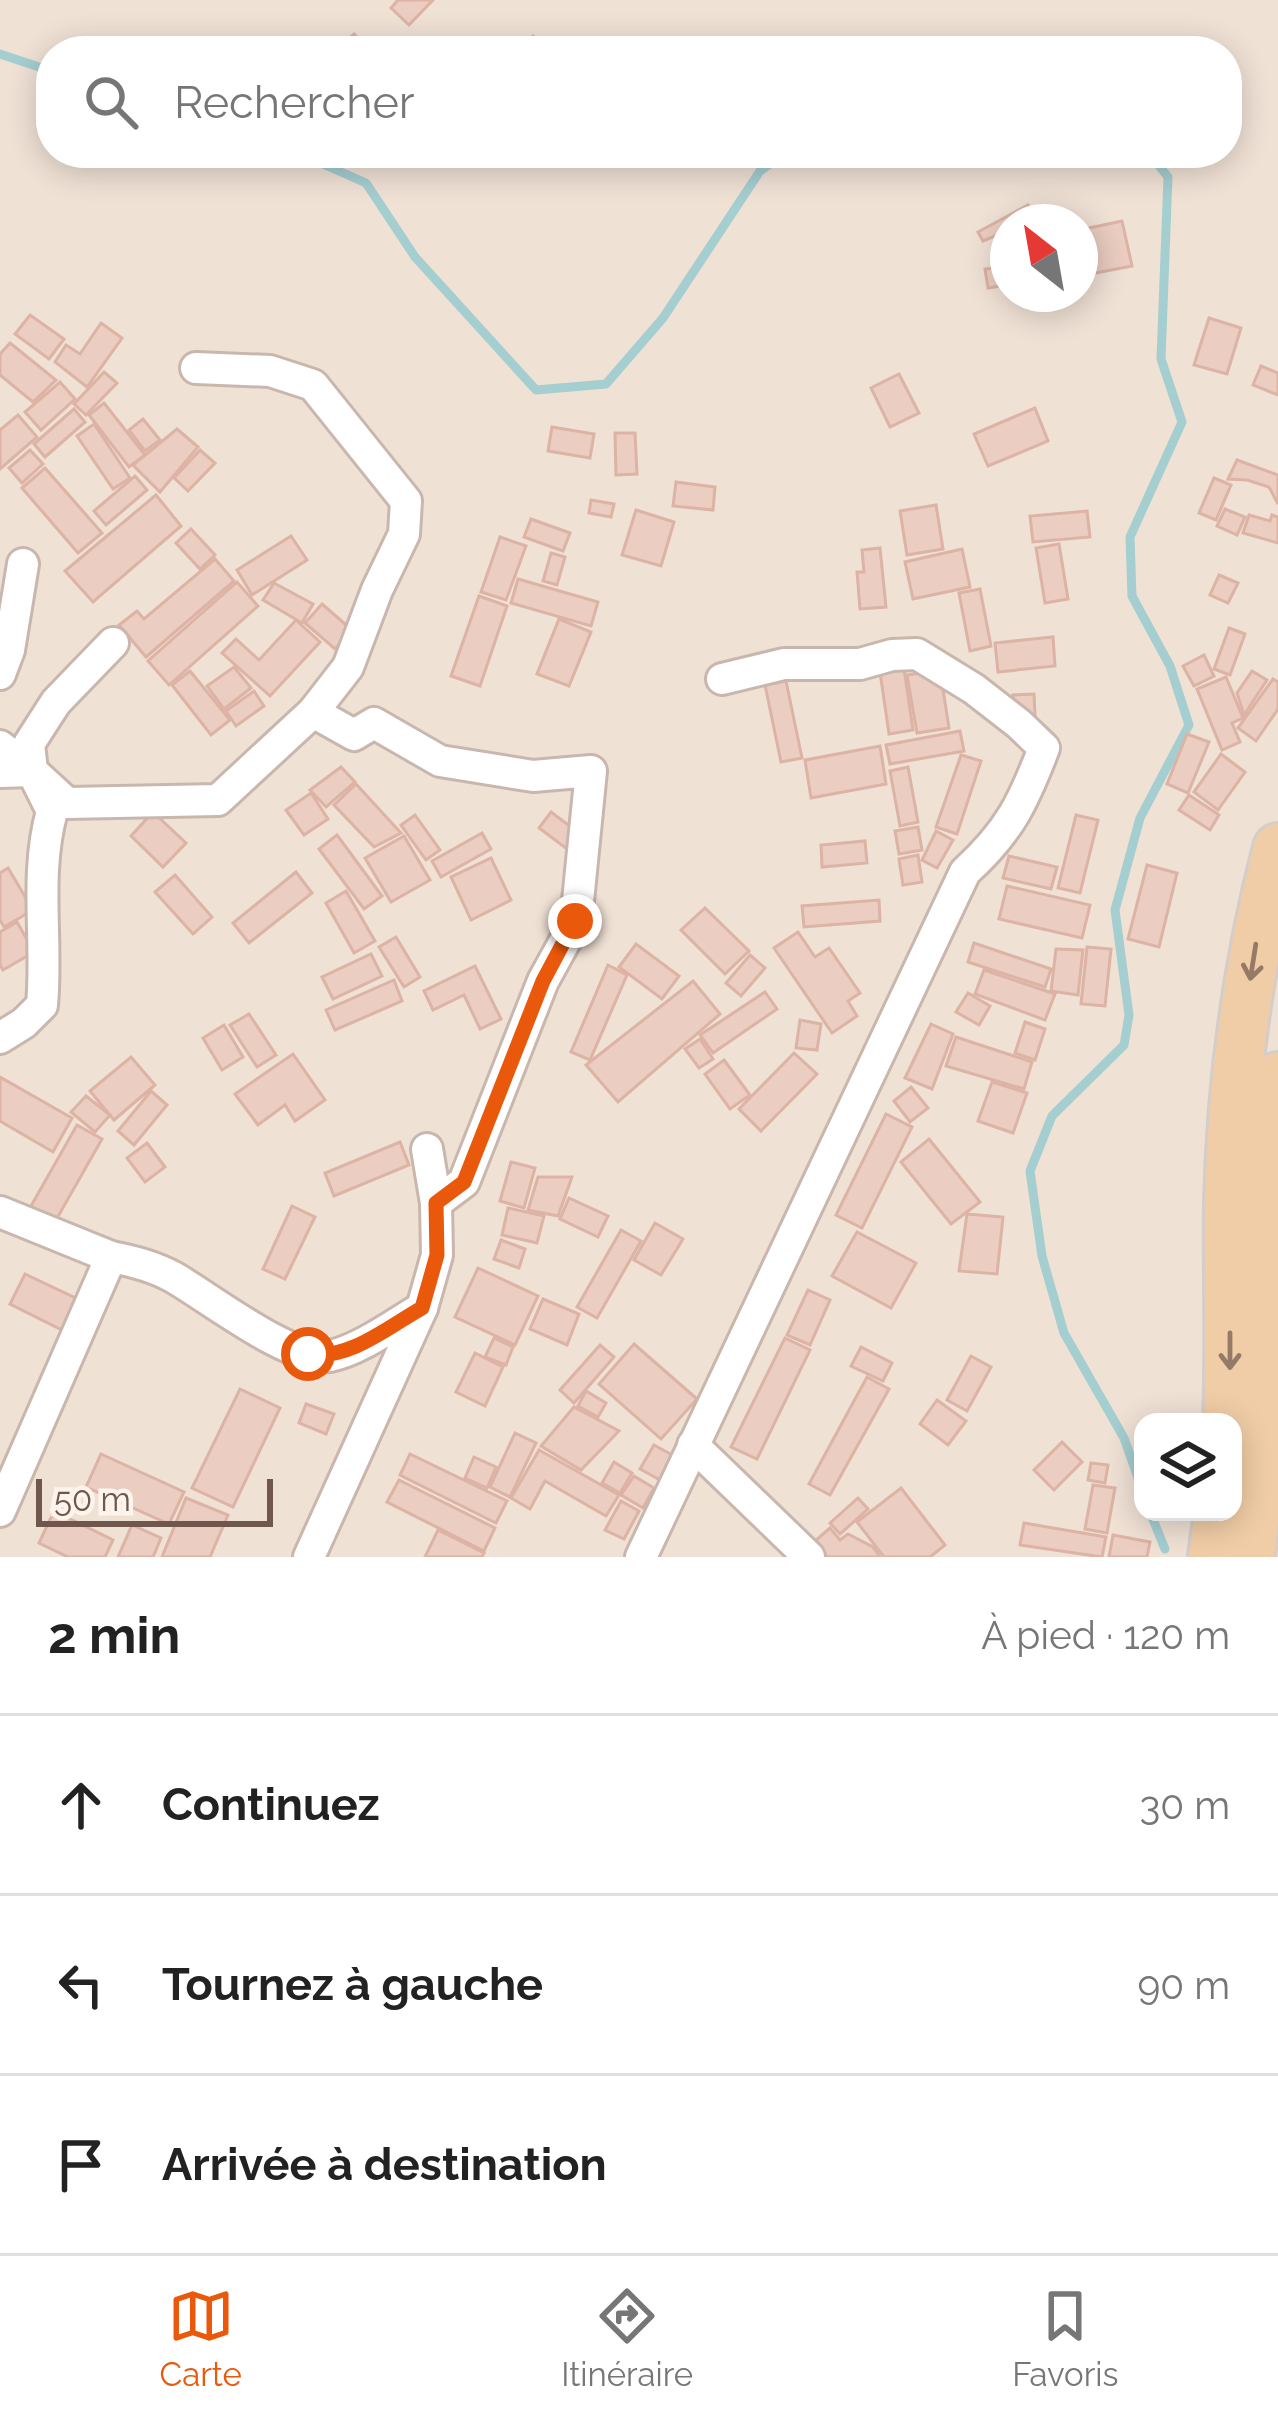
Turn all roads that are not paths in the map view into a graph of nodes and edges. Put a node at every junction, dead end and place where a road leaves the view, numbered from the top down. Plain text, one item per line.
1 (196, 368) dead end
2 (23, 564) dead end
3 (113, 643) dead end
4 (0, 674) edge
5 (722, 680) dead end
6 (313, 712) junction
7 (0, 746) edge
8 (32, 771) junction
9 (0, 772) edge
10 (1278, 848) edge
11 (0, 1038) edge
12 (1278, 1078) edge
13 (427, 1149) dead end
14 (436, 1203) junction
15 (0, 1212) edge
16 (111, 1257) junction
17 (422, 1308) junction
18 (1228, 1413) edge
19 (694, 1445) junction
20 (0, 1511) edge
21 (1218, 1521) edge
22 (309, 1557) edge
23 (641, 1557) edge
24 (809, 1557) edge
25 (1213, 1557) edge
26 (1250, 1557) edge

1 - 6 street
2 - 4 street
3 - 8 street
5 - 19 street
6 - 8 street
6 - 14 street
7 - 8 street
8 - 9 street
8 - 11 street
10 -> 18 main road
12 - 26 main road
13 - 14 street
14 - 17 street
15 - 16 street
16 - 17 street
16 - 20 street
17 - 22 street
19 - 23 street
19 - 24 street
21 - 25 main road

